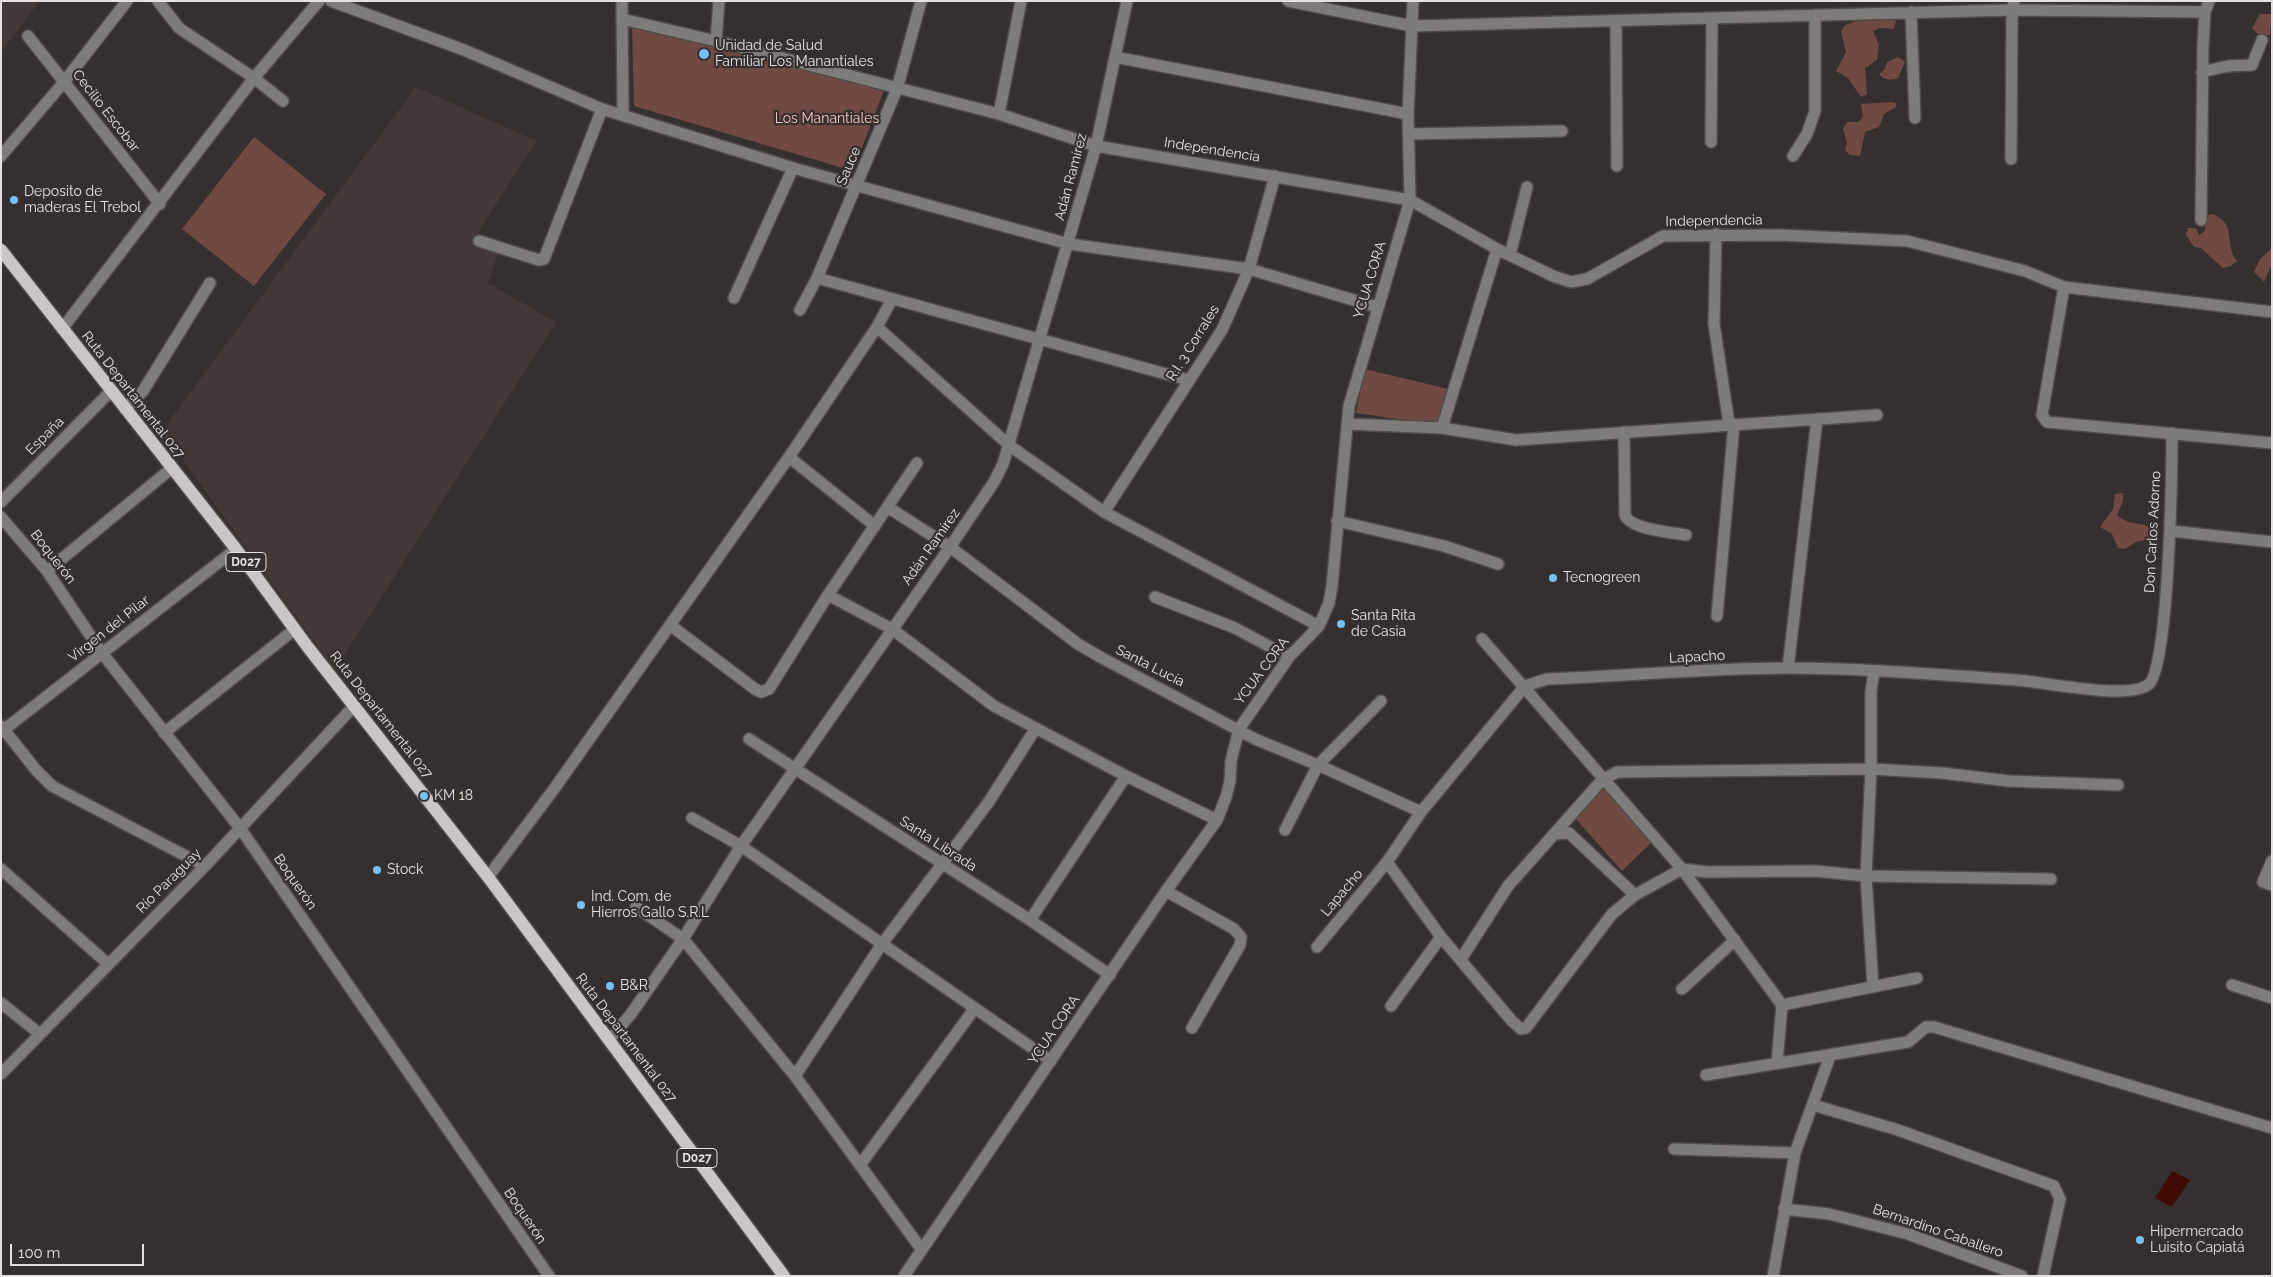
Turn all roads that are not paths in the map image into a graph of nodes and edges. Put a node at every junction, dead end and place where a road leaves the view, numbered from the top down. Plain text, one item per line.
1 (127, 1) edge
2 (158, 1) edge
3 (319, 1) edge
4 (332, 1) edge
5 (622, 1) edge
6 (719, 1) edge
7 (921, 1) edge
8 (1021, 1) edge
9 (1127, 1) edge
10 (1288, 1) edge
11 (1413, 1) edge
12 (2013, 6) edge
13 (2207, 7) edge
14 (1911, 12) junction
15 (1815, 15) junction
16 (622, 19) junction
17 (1712, 19) junction
18 (1616, 22) junction
19 (1412, 26) junction
20 (28, 36) dead end
21 (2262, 40) dead end
22 (716, 41) junction
23 (1115, 57) junction
24 (2202, 72) junction
25 (254, 78) junction
26 (64, 82) junction
27 (897, 89) junction
28 (283, 101) dead end
29 (602, 110) junction
30 (999, 114) junction
31 (1408, 114) junction
32 (623, 115) junction
33 (1915, 118) dead end
34 (1562, 131) dead end
35 (1408, 134) junction
36 (1711, 142) dead end
37 (1096, 146) junction
38 (1, 156) edge
39 (1793, 156) dead end
40 (2011, 159) dead end
41 (1617, 166) dead end
42 (792, 168) junction
43 (1275, 176) junction
44 (857, 186) junction
45 (1527, 187) dead end
46 (1410, 200) junction
47 (160, 204) junction
48 (2201, 220) dead end
49 (1716, 234) junction
50 (479, 241) dead end
51 (1069, 244) junction
52 (1497, 248) junction
53 (1, 250) edge
54 (1510, 255) junction
55 (1248, 270) junction
56 (817, 278) junction
57 (210, 283) dead end
58 (2064, 287) junction
59 (734, 298) dead end
60 (892, 300) junction
61 (1377, 308) junction
62 (800, 310) dead end
63 (2272, 312) edge
64 (877, 327) junction
65 (62, 329) junction
66 (1040, 340) junction
67 (1188, 380) junction
68 (111, 391) junction
69 (125, 409) junction
70 (1877, 415) dead end
71 (1817, 419) junction
72 (1347, 424) junction
73 (1732, 424) junction
74 (1442, 428) junction
75 (1624, 432) junction
76 (2172, 433) junction
77 (2272, 443) edge
78 (1010, 446) junction
79 (788, 457) junction
80 (917, 463) dead end
81 (172, 468) junction
82 (1, 502) edge
83 (889, 508) junction
84 (1104, 512) junction
85 (1, 517) edge
86 (1337, 521) junction
87 (876, 526) junction
88 (2170, 531) junction
89 (1686, 535) dead end
90 (2272, 542) edge
91 (950, 548) junction
92 (236, 549) junction
93 (1498, 564) dead end
94 (47, 571) junction
95 (828, 595) junction
96 (1155, 597) dead end
97 (1717, 616) dead end
98 (670, 625) junction
99 (1319, 626) junction
100 (295, 629) junction
101 (892, 629) junction
102 (2161, 633) joint
103 (1482, 639) dead end
104 (102, 653) junction
105 (1289, 657) junction
106 (1788, 668) junction
107 (1874, 671) junction
108 (1525, 686) junction
109 (1381, 701) dead end
110 (354, 706) junction
111 (1036, 728) junction
112 (1239, 729) junction
113 (2, 730) edge
114 (164, 733) junction
115 (749, 739) dead end
116 (1318, 765) junction
117 (796, 767) junction
118 (1871, 769) junction
119 (1126, 776) junction
120 (1602, 780) junction
121 (2118, 785) dead end
122 (1421, 812) junction
123 (692, 818) dead end
124 (1217, 820) junction
125 (240, 828) junction
126 (1285, 830) dead end
127 (1554, 834) junction
128 (741, 846) junction
129 (2272, 861) edge
130 (1387, 862) junction
131 (942, 865) junction
132 (205, 866) junction
133 (1, 869) edge
134 (1682, 870) junction
135 (1866, 876) junction
136 (488, 877) junction
137 (2050, 879) dead end
138 (2272, 885) edge
139 (1166, 891) junction
140 (1635, 894) junction
141 (636, 907) dead end
142 (1030, 920) junction
143 (1441, 937) junction
144 (683, 939) junction
145 (1735, 940) junction
146 (882, 944) junction
147 (1318, 947) dead end
148 (1461, 959) junction
149 (107, 963) junction
150 (1110, 975) junction
151 (1917, 978) dead end
152 (2232, 985) dead end
153 (1873, 986) junction
154 (1682, 989) dead end
155 (2272, 998) edge
156 (1, 1003) edge
157 (1782, 1005) junction
158 (1391, 1006) dead end
159 (975, 1008) junction
160 (1192, 1028) dead end
161 (40, 1034) junction
162 (609, 1040) junction
163 (1830, 1056) junction
164 (1052, 1061) junction
165 (1777, 1063) junction
166 (1, 1074) edge
167 (1706, 1075) dead end
168 (795, 1076) junction
169 (1814, 1106) junction
170 (2272, 1128) edge
171 (1674, 1149) dead end
172 (1795, 1153) junction
173 (860, 1165) junction
174 (1784, 1209) junction
175 (922, 1250) junction
176 (549, 1276) edge
177 (784, 1276) edge
178 (904, 1276) edge
179 (1772, 1276) edge
180 (2022, 1276) edge
181 (2043, 1276) edge

1 - 26 street
2 - 25 street
3 - 25 street
4 - 29 street
5 - 16 street
6 - 22 street
7 - 27 street, Sauce
8 - 30 street
9 - 23 street, Adán Ramírez
10 - 19 street
11 - 19 street, YCUA CORA
12 - 13 street
12 - 14 street
12 - 40 street
13 - 24 street
14 - 15 street
14 - 33 street
15 - 17 street
15 - 39 street
16 - 22 street, Independencia
16 - 32 street
17 - 18 street
17 - 36 street
18 - 19 street
18 - 41 street
19 - 31 street, YCUA CORA
20 - 26 street, Cecilio Escobar
21 - 24 street
22 - 27 street, Independencia
23 - 31 street
23 - 37 street, Adán Ramírez
24 - 48 street
25 - 28 street
25 - 47 street
26 - 38 street
26 - 47 street, Cecilio Escobar
27 - 30 street, Independencia
27 - 44 street, Sauce
29 - 32 street
29 - 50 street
30 - 37 street, Independencia
31 - 35 street, YCUA CORA
32 - 42 street
34 - 35 street
35 - 46 street, YCUA CORA
37 - 43 street, Independencia
37 - 51 street, Adán Ramírez
42 - 44 street
42 - 59 street
43 - 46 street, Independencia
43 - 55 street, R.I. 3 Corrales
44 - 51 street
44 - 56 street, Sauce
45 - 54 street
46 - 52 street, Independencia
46 - 61 street, YCUA CORA
47 - 65 street
49 - 54 street, Independencia
49 - 58 street, Independencia
49 - 73 street
51 - 55 street
51 - 66 street, Adán Ramírez
52 - 54 street, Independencia
52 - 74 street
53 - 65 main road, Ruta Departamental 027 / D027
55 - 61 street
55 - 67 street, R.I. 3 Corrales
56 - 60 street
56 - 62 street, Sauce
57 - 69 street
58 - 63 street, Independencia
58 - 76 street
60 - 64 street
60 - 66 street
61 - 72 street, YCUA CORA
64 - 78 street
64 - 79 street
65 - 68 main road, Ruta Departamental 027 / D027
66 - 67 street
66 - 78 street, Adán Ramírez
67 - 84 street, R.I. 3 Corrales
68 - 69 main road, Ruta Departamental 027 / D027
68 - 82 street, España
69 - 81 main road, Ruta Departamental 027 / D027
70 - 71 street
71 - 73 street
71 - 106 street
72 - 74 street
72 - 86 street, YCUA CORA
73 - 75 street
73 - 97 street
74 - 75 street
75 - 89 street
76 - 77 street
76 - 88 street, Don Carlos Adorno
78 - 84 street
78 - 91 street, Adán Ramírez
79 - 87 street
79 - 98 street
80 - 83 street
81 - 92 main road, Ruta Departamental 027 / D027
81 - 94 street
83 - 87 street
83 - 91 street, Santa Lucía
84 - 99 street
85 - 94 street, Boquerón
86 - 93 street
86 - 99 street, YCUA CORA
87 - 95 street
88 - 90 street
88 - 102 street, Don Carlos Adorno
91 - 101 street, Adán Ramírez
91 - 112 street, Santa Lucía
92 - 100 main road, Ruta Departamental 027 / D027
92 - 104 street, Virgen del Pilar
94 - 104 street, Boquerón
95 - 98 street
95 - 101 street
96 - 105 street
98 - 136 street
99 - 105 street, YCUA CORA
100 - 110 main road, Ruta Departamental 027 / D027
100 - 114 street
101 - 111 street
101 - 117 street, Adán Ramírez
102 - 107 street, Lapacho
103 - 108 street
104 - 113 street, Virgen del Pilar
104 - 114 street, Boquerón
105 - 112 street, YCUA CORA
106 - 107 street, Lapacho
106 - 108 street, Lapacho
107 - 118 street
108 - 120 street
108 - 122 street, Lapacho
109 - 116 street
110 - 125 street, Río Paraguay
110 - 136 main road, Ruta Departamental 027 / D027
111 - 119 street
111 - 131 street
112 - 116 street, Santa Lucía
112 - 124 street, YCUA CORA
113 - 132 street
114 - 125 street, Boquerón
115 - 117 street, Santa Librada
116 - 122 street, Santa Lucía
116 - 126 street
117 - 128 street, Adán Ramírez
117 - 131 street, Santa Librada
118 - 120 street
118 - 121 street
118 - 135 street
119 - 124 street
119 - 142 street
120 - 127 street
120 - 134 street
122 - 130 street, Lapacho
123 - 128 street
124 - 139 street, YCUA CORA
125 - 132 street, Río Paraguay
125 - 176 street, Boquerón
127 - 140 street
127 - 148 street
128 - 144 street, Adán Ramírez
128 - 146 street
129 - 138 street
130 - 143 street
130 - 147 street, Lapacho
131 - 142 street, Santa Librada
131 - 146 street
132 - 149 street, Río Paraguay
133 - 149 street
134 - 135 street
134 - 140 street
134 - 145 street
135 - 137 street
135 - 153 street
136 - 162 main road, Ruta Departamental 027 / D027
139 - 150 street, YCUA CORA
139 - 160 street
140 - 148 street
141 - 144 street
142 - 150 street, Santa Librada
143 - 148 street
143 - 158 street
144 - 162 street, Adán Ramírez
144 - 168 street
145 - 154 street
145 - 157 street
146 - 159 street
146 - 168 street
149 - 161 street, Río Paraguay
150 - 164 street, YCUA CORA
151 - 153 street
152 - 155 street
153 - 157 street
156 - 161 street
157 - 165 street
159 - 164 street
159 - 173 street
161 - 166 street, Río Paraguay
162 - 177 main road, Ruta Departamental 027 / D027
163 - 165 street
163 - 169 street
163 - 170 street
164 - 175 street, YCUA CORA
165 - 167 street
168 - 173 street
169 - 172 street
169 - 181 street
171 - 172 street
172 - 174 street
173 - 175 street
174 - 179 street
174 - 180 street, Bernardino Caballero
175 - 178 street, YCUA CORA

